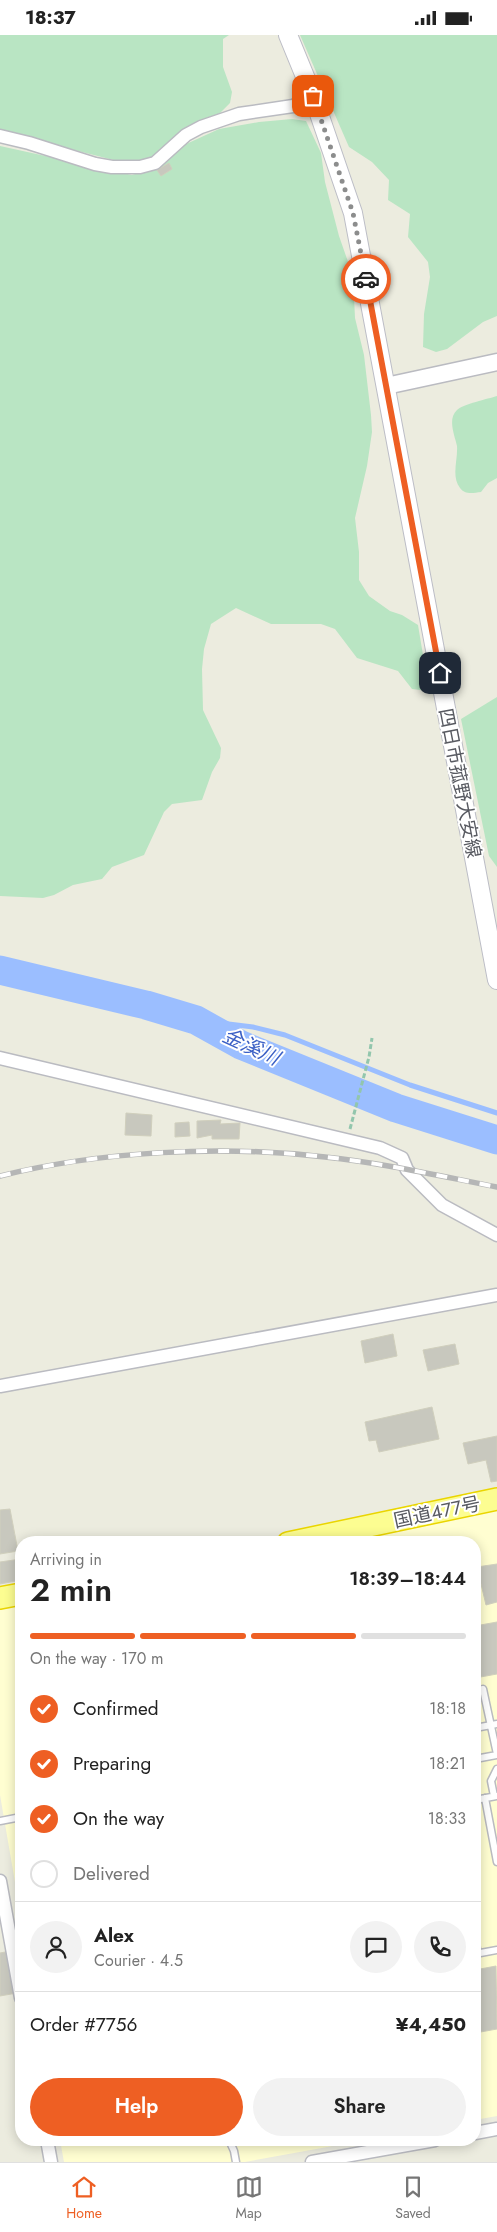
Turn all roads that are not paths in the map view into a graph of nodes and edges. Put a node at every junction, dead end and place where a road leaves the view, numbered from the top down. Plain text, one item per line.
1 (288, 35) edge
2 (313, 96) junction
3 (0, 136) edge
4 (497, 362) edge
5 (386, 386) junction
6 (497, 980) edge
7 (0, 1058) edge
8 (497, 1235) edge
9 (497, 1295) edge
10 (0, 1386) edge
11 (497, 1499) edge
12 (373, 1526) junction
13 (323, 1536) edge
14 (347, 1536) edge
15 (15, 1595) edge
16 (0, 1598) edge
17 (481, 1690) edge
18 (494, 1725) edge
19 (481, 1727) edge
20 (497, 1755) edge
21 (481, 1758) edge
22 (497, 1769) edge
23 (496, 1796) edge
24 (485, 1798) junction
25 (481, 1799) edge
26 (15, 1818) edge
27 (0, 1821) edge
28 (497, 1862) edge
29 (0, 1881) edge
30 (497, 1950) edge
31 (481, 1953) edge
32 (15, 1964) edge
33 (497, 2129) edge
34 (481, 2132) edge
35 (48, 2146) edge
36 (231, 2146) edge
37 (401, 2146) edge
38 (51, 2162) edge
39 (236, 2162) edge
40 (312, 2162) edge

1 - 2 main road, 四日市菰野大安線
2 - 3 street
2 - 5 main road, 四日市菰野大安線
4 - 5 street
5 - 6 main road, 四日市菰野大安線
7 - 8 street
9 - 10 street
11 - 12 highway, 国道477号
12 - 13 highway, 国道477号
12 - 14 lane
15 - 16 highway
17 - 18 lane
18 - 19 lane
18 - 20 lane
20 - 21 lane
22 - 23 lane
23 - 24 lane
24 - 25 lane
24 - 28 lane
26 - 27 lane
29 - 32 street
30 - 31 lane
33 - 34 street
35 - 38 street
36 - 39 lane
37 - 40 street

